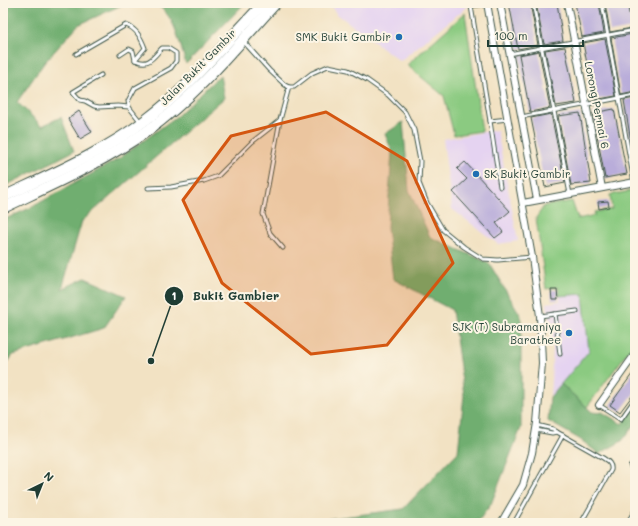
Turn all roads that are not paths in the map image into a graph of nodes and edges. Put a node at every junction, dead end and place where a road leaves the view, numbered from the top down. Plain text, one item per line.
1 (264, 3) edge
2 (276, 3) edge
3 (487, 3) edge
4 (500, 3) edge
5 (533, 3) edge
6 (567, 3) edge
7 (602, 3) edge
8 (634, 3) edge
9 (470, 5) edge
10 (635, 6) edge
11 (635, 30) edge
12 (608, 35) junction
13 (242, 40) junction
14 (574, 42) junction
15 (542, 48) junction
16 (76, 54) dead end
17 (509, 54) junction
18 (120, 55) dead end
19 (135, 60) junction
20 (101, 75) dead end
21 (289, 87) junction
22 (635, 95) edge
23 (619, 98) junction
24 (586, 104) junction
25 (129, 108) junction
26 (554, 110) junction
27 (521, 116) junction
28 (508, 119) junction
29 (280, 120) junction
30 (490, 121) junction
31 (142, 122) junction
32 (635, 182) edge
33 (500, 187) dead end
34 (148, 188) dead end
35 (602, 188) junction
36 (570, 194) junction
37 (3, 197) edge
38 (537, 200) junction
39 (523, 203) junction
40 (3, 208) edge
41 (283, 248) dead end
42 (532, 257) junction
43 (577, 311) dead end
44 (555, 314) junction
45 (540, 316) junction
46 (560, 354) dead end
47 (635, 354) edge
48 (635, 399) edge
49 (599, 405) joint
50 (537, 427) junction
51 (563, 435) junction
52 (635, 513) edge
53 (501, 523) edge
54 (514, 523) edge
55 (581, 523) edge
56 (629, 523) edge

1 - 31 main road, Jalan Bukit Gambir
2 - 13 main road, Jalan Bukit Gambir
3 - 9 lane
3 - 28 street
4 - 17 street
5 - 15 lane
6 - 14 street, Lorong Permai 6
7 - 12 lane
8 - 10 street
9 - 30 lane
11 - 12 lane
12 - 14 lane
12 - 23 lane
13 - 21 lane
13 - 40 main road, Jalan Bukit Gambir
14 - 15 lane
14 - 24 street, Lorong Permai 6
15 - 17 lane
15 - 26 lane
16 - 19 lane
17 - 27 street
18 - 19 lane
19 - 25 lane
20 - 25 lane
21 - 29 lane
21 - 42 lane
22 - 23 lane
23 - 24 lane
23 - 32 lane
24 - 26 lane
24 - 35 street, Lorong Permai 6
25 - 31 lane
26 - 27 lane
26 - 36 lane
27 - 38 street
28 - 30 lane
28 - 39 street
29 - 34 lane
29 - 41 lane
30 - 33 lane
31 - 37 main road, Jalan Bukit Gambir
32 - 35 street
35 - 36 street
36 - 38 street
38 - 39 street
39 - 42 street
42 - 45 street
43 - 44 lane
44 - 45 lane
44 - 46 lane
45 - 50 street
47 - 49 street
48 - 49 lane
50 - 51 lane
50 - 53 street
51 - 54 lane
51 - 55 lane
52 - 56 street

